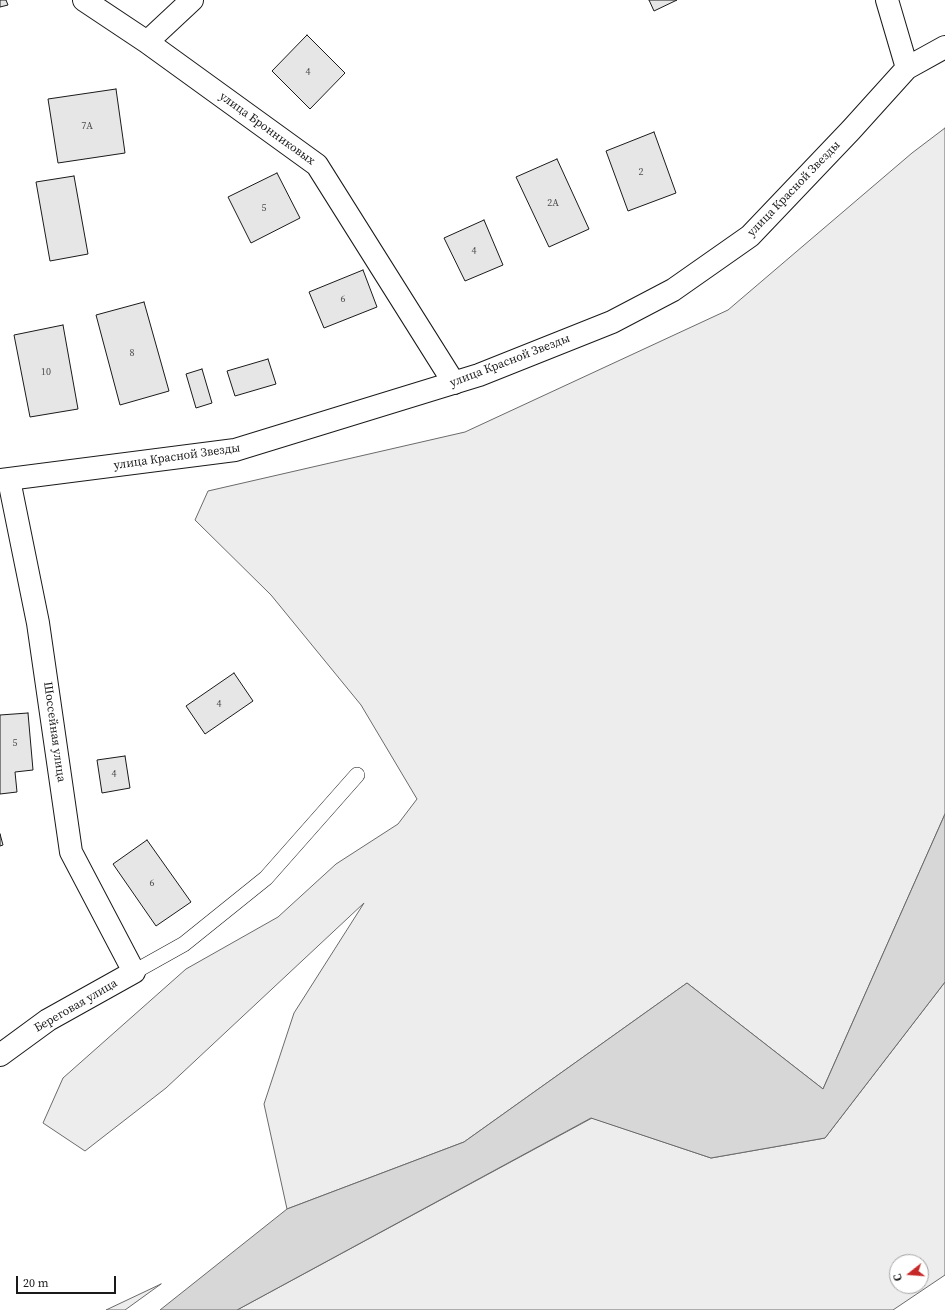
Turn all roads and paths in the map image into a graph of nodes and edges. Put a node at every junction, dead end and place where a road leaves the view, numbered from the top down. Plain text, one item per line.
1 (84, 0) edge
2 (192, 0) edge
3 (887, 0) edge
4 (147, 42) junction
5 (945, 47) edge
6 (907, 68) junction
7 (454, 383) junction
8 (4, 480) edge
9 (357, 774) dead end
10 (134, 972) junction
11 (0, 1055) edge

1 - 4 street, улица Бронниковых
2 - 4 street
3 - 6 street
4 - 7 street, улица Бронниковых
5 - 6 street, улица Красной Звезды
6 - 7 street, улица Красной Звезды
7 - 8 street, улица Красной Звезды
8 - 10 street, Шоссейная улица
9 - 10 lane
10 - 11 street, Береговая улица

